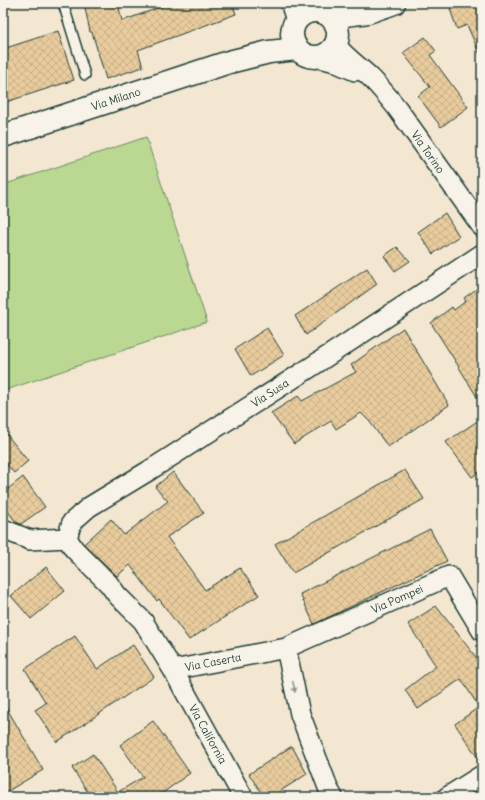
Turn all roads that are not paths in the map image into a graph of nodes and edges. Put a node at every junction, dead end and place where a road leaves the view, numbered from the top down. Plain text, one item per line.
1 (63, 3) edge
2 (394, 3) edge
3 (314, 19) edge
4 (307, 53) junction
5 (229, 62) junction
6 (85, 75) dead end
7 (371, 79) junction
8 (3, 136) edge
9 (482, 227) edge
10 (482, 254) edge
11 (3, 529) edge
12 (67, 538) junction
13 (482, 631) edge
14 (286, 648) junction
15 (173, 670) junction
16 (482, 775) edge
17 (243, 797) edge
18 (333, 797) edge
19 (447, 797) edge

1 - 6 lane
2 - 3 main road
3 - 4 main road
3 - 4 main road
3 - 5 main road, Via Milano
3 - 7 street, Via Torino
4 - 5 main road, Via Milano
4 - 7 street, Via Torino
5 - 8 main road, Via Milano
7 - 9 street, Via Torino
10 - 12 street, Via Susa
11 - 12 street
12 - 15 street, Via Caserta
13 - 14 street, Via Pompei
14 - 15 street, Via Caserta
14 -> 18 street
15 - 17 street, Via California
16 - 19 street

